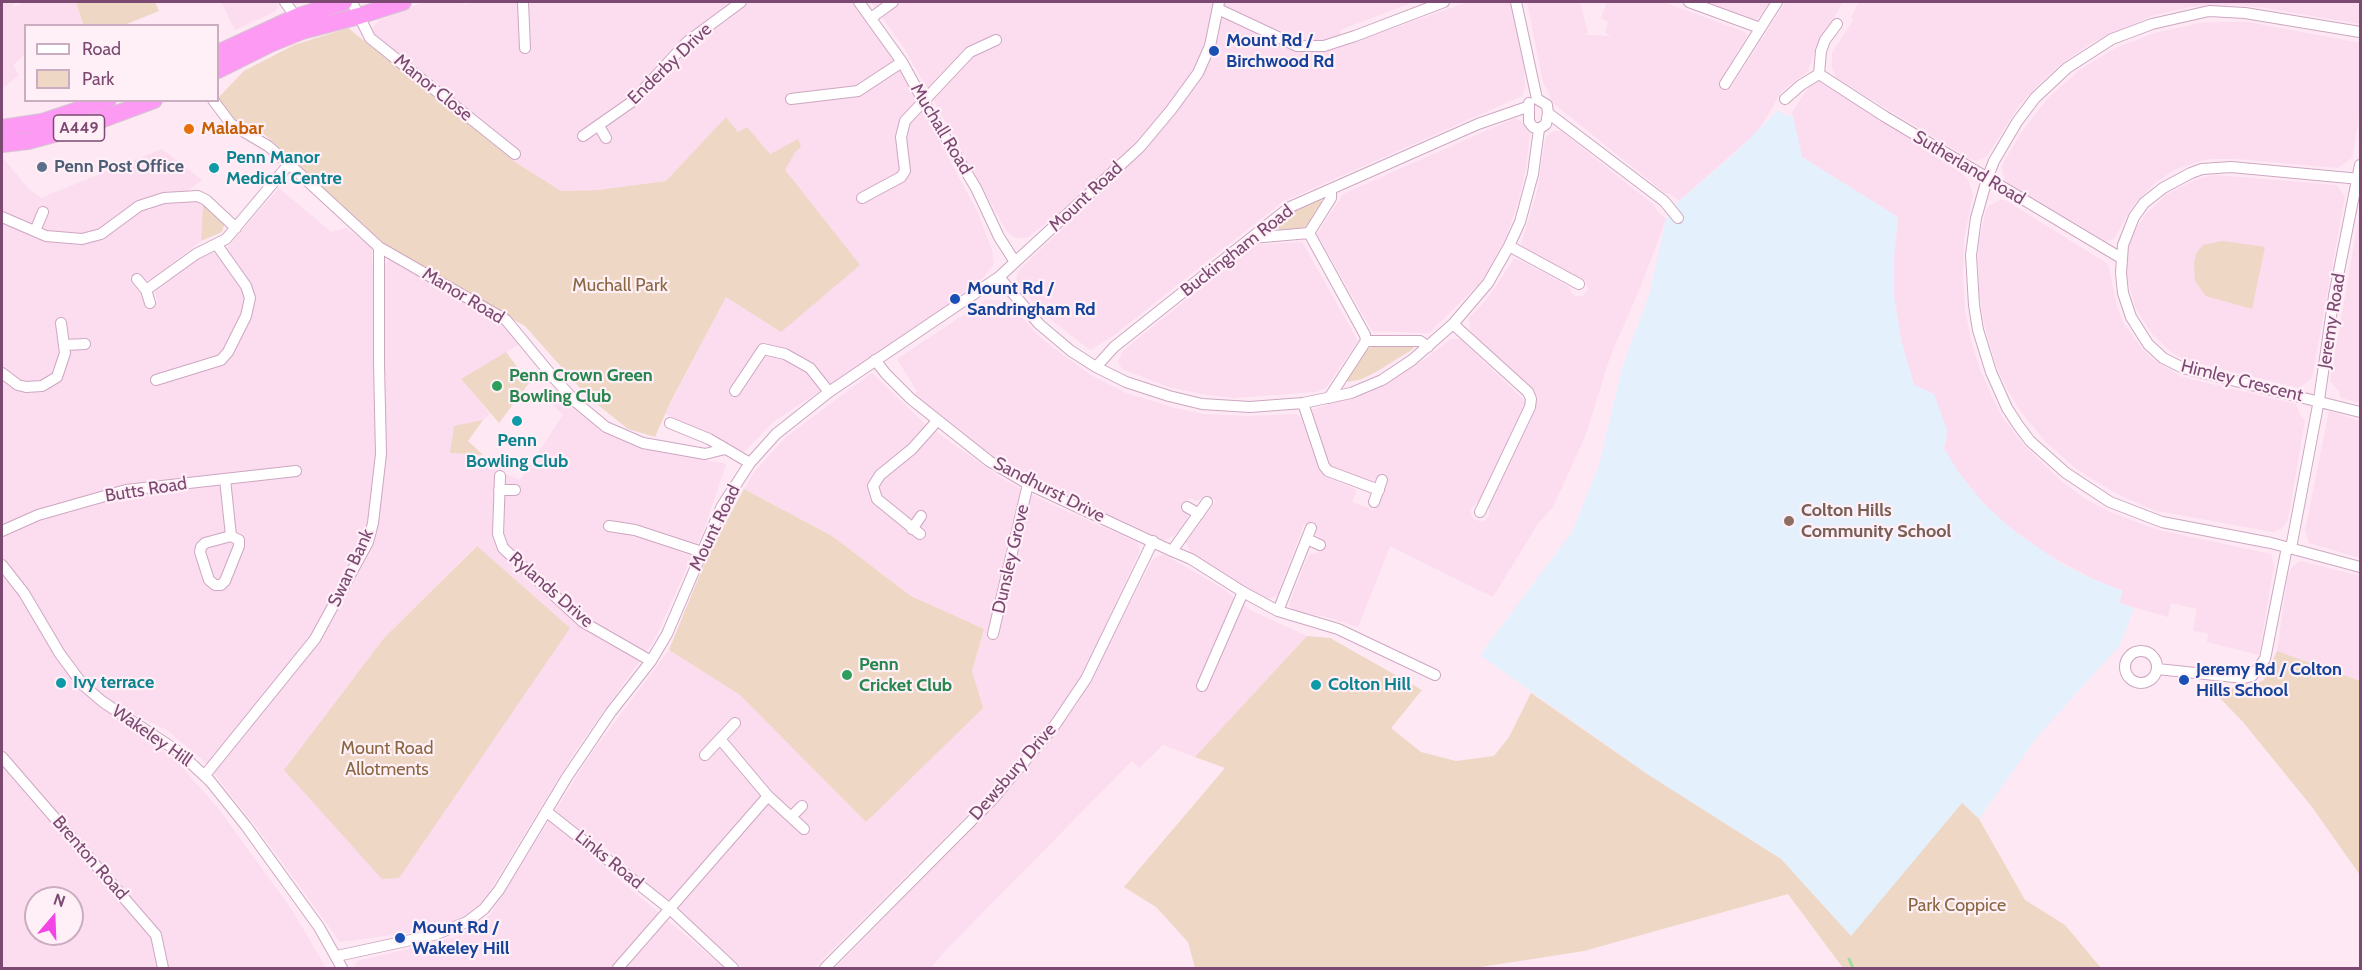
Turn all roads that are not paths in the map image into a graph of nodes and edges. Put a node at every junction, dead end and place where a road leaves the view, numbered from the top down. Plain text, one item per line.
1 (285, 2) edge
2 (345, 2) edge
3 (403, 2) edge
4 (523, 2) edge
5 (741, 2) edge
6 (859, 2) edge
7 (893, 2) edge
8 (1444, 2) edge
9 (1516, 2) edge
10 (1689, 2) edge
11 (1777, 2) edge
12 (1218, 5) edge
13 (356, 9) edge
14 (296, 17) junction
15 (871, 18) junction
16 (1837, 24) dead end
17 (1760, 28) junction
18 (2361, 32) edge
19 (996, 40) dead end
20 (525, 48) dead end
21 (219, 53) edge
22 (902, 62) junction
23 (219, 70) edge
24 (1820, 74) junction
25 (1725, 84) dead end
26 (791, 99) dead end
27 (1537, 99) junction
28 (1785, 99) dead end
29 (102, 102) edge
30 (149, 102) edge
31 (214, 102) edge
32 (924, 102) junction
33 (1527, 107) junction
34 (1548, 112) junction
35 (599, 126) junction
36 (2, 128) edge
37 (1539, 129) junction
38 (583, 136) dead end
39 (606, 138) dead end
40 (2, 144) edge
41 (514, 154) dead end
42 (289, 164) junction
43 (2361, 165) edge
44 (2359, 178) edge
45 (1987, 179) junction
46 (1331, 189) junction
47 (862, 198) dead end
48 (43, 212) dead end
49 (2, 217) edge
50 (1678, 218) dead end
51 (236, 228) junction
52 (35, 231) junction
53 (1309, 233) junction
54 (1252, 238) junction
55 (216, 245) junction
56 (1509, 246) junction
57 (380, 247) junction
58 (2121, 258) junction
59 (1016, 262) junction
60 (999, 277) junction
61 (137, 279) dead end
62 (1579, 284) dead end
63 (146, 290) junction
64 (150, 303) dead end
65 (61, 323) dead end
66 (1453, 324) junction
67 (1366, 341) junction
68 (84, 344) dead end
69 (65, 345) junction
70 (1428, 347) junction
71 (875, 360) junction
72 (1096, 367) junction
73 (2, 373) edge
74 (156, 380) dead end
75 (735, 391) dead end
76 (829, 392) junction
77 (1329, 398) junction
78 (2319, 400) junction
79 (1303, 403) junction
80 (2361, 412) edge
81 (937, 421) junction
82 (670, 423) dead end
83 (694, 433) junction
84 (725, 449) junction
85 (688, 451) junction
86 (750, 463) junction
87 (296, 471) dead end
88 (500, 476) dead end
89 (225, 479) junction
90 (1028, 484) junction
91 (500, 490) junction
92 (515, 490) dead end
93 (1207, 502) dead end
94 (1374, 502) dead end
95 (1187, 507) dead end
96 (1480, 512) dead end
97 (1199, 514) junction
98 (921, 516) dead end
99 (609, 526) dead end
100 (1311, 528) dead end
101 (2, 531) edge
102 (231, 536) junction
103 (1307, 539) junction
104 (1153, 541) junction
105 (1320, 545) dead end
106 (2289, 547) junction
107 (1172, 551) junction
108 (702, 552) junction
109 (2, 565) edge
110 (2361, 567) edge
111 (1243, 592) junction
112 (1278, 611) junction
113 (993, 634) dead end
114 (651, 661) junction
115 (2157, 669) dead end
116 (1435, 675) dead end
117 (1202, 686) dead end
118 (735, 723) dead end
119 (720, 739) junction
120 (705, 755) dead end
121 (2, 757) edge
122 (205, 776) junction
123 (768, 796) junction
124 (802, 806) dead end
125 (547, 812) junction
126 (791, 817) junction
127 (804, 829) dead end
128 (670, 909) junction
129 (337, 957) junction
130 (163, 969) edge
131 (342, 969) edge
132 (618, 969) edge
133 (733, 969) edge
134 (825, 969) edge

1 - 14 street
2 - 14 highway
3 - 13 highway
4 - 20 street
5 - 35 street, Enderby Drive
6 - 15 street, Muchall Road
7 - 15 street
8 - 12 street
9 - 27 street
10 - 17 street
11 - 17 street
12 - 59 street, Mount Road
13 - 23 highway
13 - 41 street, Manor Close
14 - 21 highway
15 - 22 street, Muchall Road
16 - 24 street
17 - 25 street
18 - 45 street
19 - 32 street
22 - 26 street
22 - 32 street, Muchall Road
24 - 28 street
24 - 45 street, Sutherland Road
27 - 33 street
27 - 34 street
29 - 36 highway, A449
30 - 40 highway, A449
31 - 42 street, Manor Road
32 - 47 street
32 - 59 street, Muchall Road
33 - 37 street
33 - 46 street, Buckingham Road
34 - 37 street
34 - 50 street
35 - 38 street, Enderby Drive
35 - 39 street
37 - 56 street
42 - 51 street
42 - 57 street, Manor Road
43 - 44 street, Jeremy Road
44 - 58 street, Himley Crescent
44 - 78 street, Jeremy Road
45 - 58 street, Sutherland Road
45 - 106 street
46 - 53 street
46 - 54 street, Buckingham Road
48 - 52 street
49 - 52 street
51 - 52 street
51 - 55 street
53 - 54 street
53 - 67 street
54 - 72 street, Buckingham Road
55 - 63 street
55 - 74 street
56 - 62 street
56 - 66 street
57 - 85 street, Manor Road
57 - 122 street, Swan Bank
58 - 78 street, Himley Crescent
59 - 60 street, Mount Road
60 - 71 street, Mount Road
60 - 72 street
61 - 63 street
63 - 64 street
65 - 69 street
66 - 70 street
66 - 96 street
67 - 70 street
67 - 77 street
68 - 69 street
69 - 73 street
70 - 77 street
71 - 76 street, Mount Road
71 - 81 street, Sandhurst Drive
72 - 79 street
75 - 76 street
76 - 86 street, Mount Road
77 - 79 street
78 - 80 street, Himley Crescent
78 - 106 street, Jeremy Road
79 - 94 street
81 - 90 street, Sandhurst Drive
81 - 98 street
82 - 83 street
83 - 84 street
83 - 85 street
84 - 85 street, Manor Road
84 - 86 street
86 - 108 street, Mount Road
87 - 89 street, Butts Road
88 - 91 street, Rylands Drive
89 - 101 street, Butts Road
89 - 102 street
90 - 104 street, Sandhurst Drive
90 - 113 street, Dunsley Grove
91 - 92 street
91 - 114 street, Rylands Drive
93 - 97 street
95 - 97 street
97 - 107 street
99 - 108 street
100 - 103 street
102 - 102 street
103 - 105 street
103 - 112 street
104 - 107 street, Sandhurst Drive
104 - 134 street, Dewsbury Drive
106 - 110 street
106 - 115 street, Jeremy Road
107 - 111 street, Sandhurst Drive
108 - 114 street, Mount Road
109 - 122 street, Wakeley Hill
111 - 112 street, Sandhurst Drive
111 - 117 street
112 - 116 street, Sandhurst Drive
114 - 125 street, Mount Road
118 - 119 street
119 - 120 street
119 - 123 street
121 - 130 street, Brenton Road
122 - 129 street, Wakeley Hill
123 - 126 street
123 - 128 street
124 - 126 street
125 - 128 street, Links Road
125 - 129 street, Mount Road
126 - 127 street
128 - 132 street
128 - 133 street
129 - 131 street, Wakeley Hill

